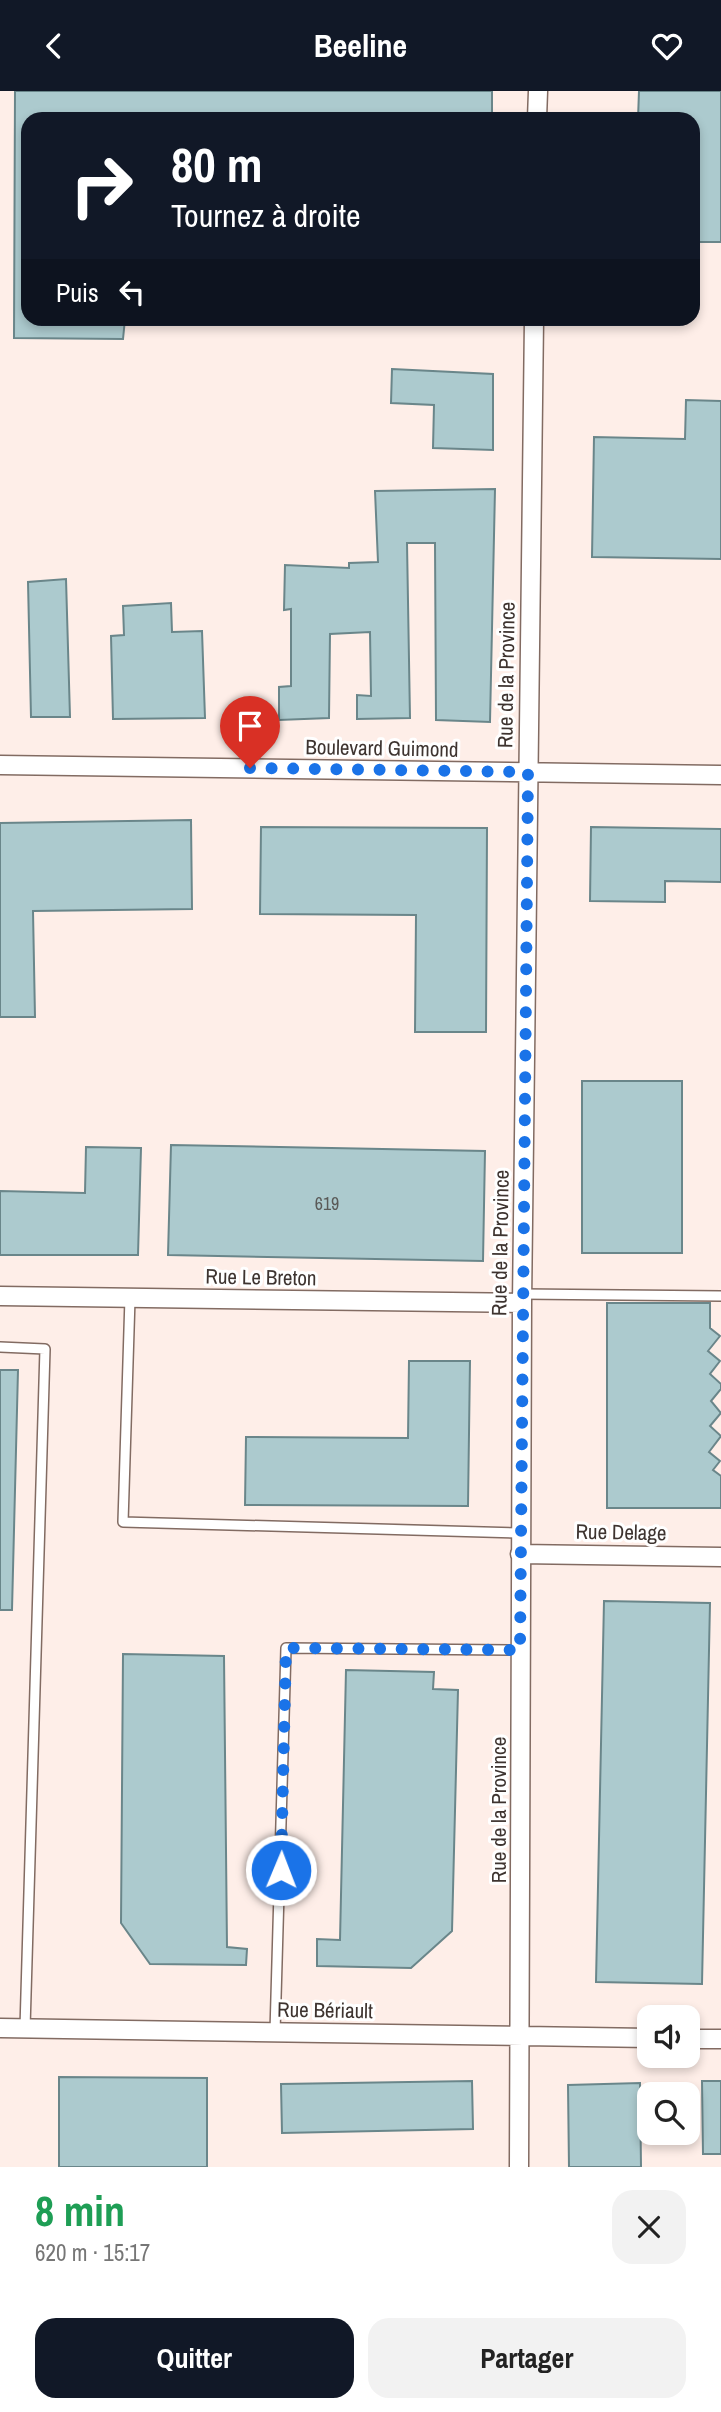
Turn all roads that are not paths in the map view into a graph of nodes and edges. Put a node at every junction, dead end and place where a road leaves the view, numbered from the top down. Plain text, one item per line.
1 (538, 91) edge
2 (537, 112) edge
3 (534, 326) edge
4 (0, 765) edge
5 (528, 772) junction
6 (721, 775) edge
7 (0, 1296) edge
8 (721, 1296) edge
9 (130, 1298) junction
10 (522, 1299) junction
11 (0, 1347) edge
12 (520, 1533) junction
13 (520, 1554) junction
14 (721, 1557) edge
15 (520, 1650) junction
16 (0, 2028) edge
17 (25, 2028) junction
18 (275, 2032) junction
19 (521, 2036) junction
20 (637, 2038) edge
21 (700, 2039) edge
22 (721, 2039) edge
23 (519, 2167) edge

1 - 2 street
3 - 5 street, Rue de la Province
4 - 5 street, Boulevard Guimond
5 - 6 street, Boulevard Guimond
5 - 10 street, Rue de la Province
7 - 9 street, Rue Le Breton
8 - 10 lane
9 - 10 street, Rue Le Breton
9 - 12 lane
10 - 12 street, Rue de la Province
11 - 17 lane
12 - 13 street, Rue de la Province
13 - 14 street, Rue Delage
13 - 15 street, Rue de la Province
15 - 18 lane
15 - 19 street, Rue de la Province
16 - 17 street, Rue Bériault
17 - 18 street, Rue Bériault
18 - 19 street, Rue Bériault
19 - 20 street, Rue Bériault
19 - 23 street, Rue de la Province
21 - 22 street

